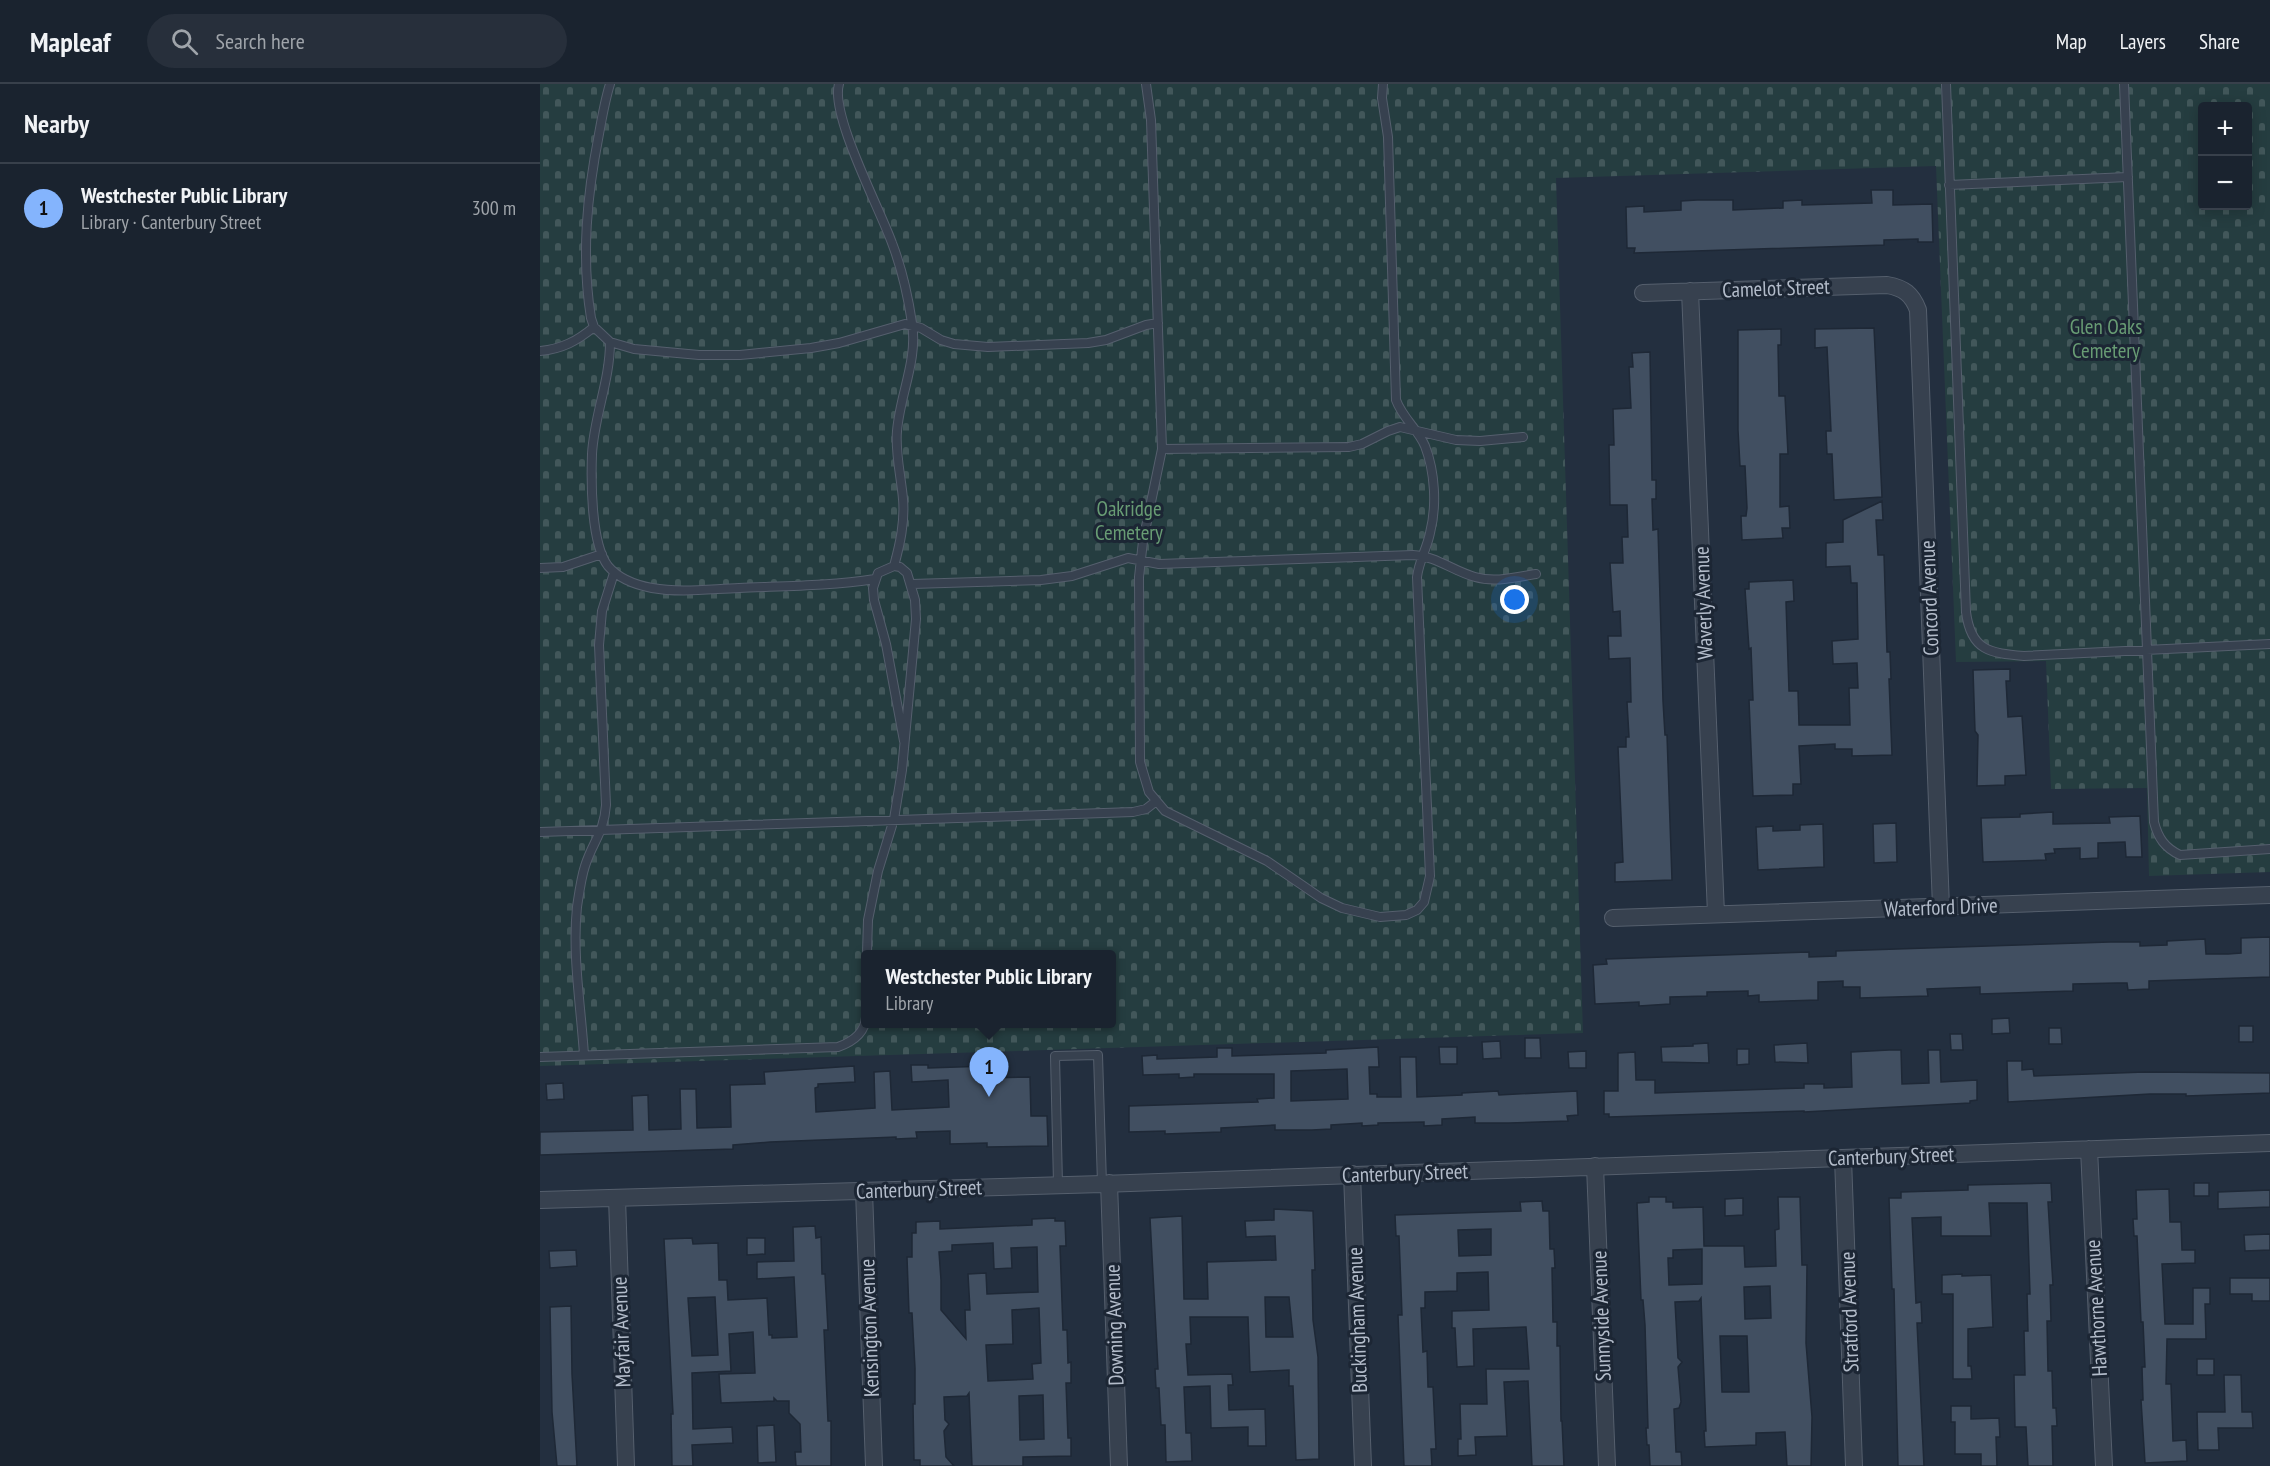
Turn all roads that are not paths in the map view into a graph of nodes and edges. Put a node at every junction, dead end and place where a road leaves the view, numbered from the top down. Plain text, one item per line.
1 (610, 84) edge
2 (1146, 84) edge
3 (1383, 84) edge
4 (1946, 84) edge
5 (2124, 84) edge
6 (838, 86) edge
7 (2128, 177) junction
8 (1950, 185) junction
9 (1690, 291) junction
10 (1907, 292) joint
11 (1643, 293) dead end
12 (1158, 323) junction
13 (913, 326) junction
14 (594, 327) junction
15 (610, 342) junction
16 (540, 351) edge
17 (1416, 431) junction
18 (1523, 437) dead end
19 (1162, 449) junction
20 (602, 554) junction
21 (1422, 555) junction
22 (1141, 561) junction
23 (894, 566) junction
24 (540, 568) edge
25 (615, 573) junction
26 (1536, 574) dead end
27 (875, 579) junction
28 (912, 584) junction
29 (2270, 644) edge
30 (2147, 650) junction
31 (904, 741) junction
32 (1155, 802) junction
33 (894, 819) junction
34 (603, 830) junction
35 (540, 832) edge
36 (2270, 849) edge
37 (2270, 895) edge
38 (1941, 907) junction
39 (1716, 914) junction
40 (1613, 918) dead end
41 (867, 950) edge
42 (863, 1028) edge
43 (584, 1055) junction
44 (540, 1057) edge
45 (2270, 1143) edge
46 (2089, 1149) junction
47 (1843, 1158) junction
48 (1595, 1166) junction
49 (1352, 1174) junction
50 (1058, 1184) junction
51 (1106, 1184) junction
52 (864, 1191) junction
53 (617, 1198) junction
54 (540, 1200) edge
55 (626, 1466) edge
56 (874, 1466) edge
57 (1119, 1466) edge
58 (1363, 1466) edge
59 (1607, 1466) edge
60 (1854, 1466) edge
61 (2104, 1466) edge

1 - 14 lane
2 - 12 lane
3 - 17 lane
4 - 8 lane
5 - 7 lane
6 - 13 lane
7 - 8 lane
7 - 30 lane
8 - 30 lane
9 - 10 street, Camelot Street
9 - 11 street, Camelot Street
9 - 39 street, Waverly Avenue
10 - 38 street, Concord Avenue
12 - 13 lane
12 - 19 lane
13 - 15 lane
13 - 23 lane
14 - 15 lane
14 - 16 lane
15 - 20 lane
17 - 18 lane
17 - 19 lane
17 - 21 lane
19 - 22 lane
20 - 24 lane
20 - 25 lane
21 - 22 lane
21 - 26 lane
21 - 32 lane
22 - 28 lane
22 - 32 lane
23 - 27 lane
23 - 28 lane
25 - 27 lane
25 - 34 lane
27 - 31 lane
28 - 31 lane
29 - 30 lane
30 - 36 lane
31 - 33 lane
32 - 33 lane
33 - 34 lane
33 - 41 lane
34 - 35 lane
34 - 43 lane
37 - 38 street, Waterford Drive
38 - 39 street, Waterford Drive
39 - 40 street, Waterford Drive
42 - 43 lane
43 - 44 lane
45 - 46 street, Canterbury Street
46 - 47 street, Canterbury Street
46 - 61 street, Hawthorne Avenue
47 - 48 street, Canterbury Street
47 - 60 street, Stratford Avenue
48 - 49 street, Canterbury Street
48 - 59 street, Sunnyside Avenue
49 - 51 street, Canterbury Street
49 - 58 street, Buckingham Avenue
50 - 51 street, Canterbury Street
50 - 51 lane
50 - 52 street, Canterbury Street
51 - 57 street, Downing Avenue
52 - 53 street, Canterbury Street
52 - 56 street, Kensington Avenue
53 - 54 street, Canterbury Street
53 - 55 street, Mayfair Avenue

